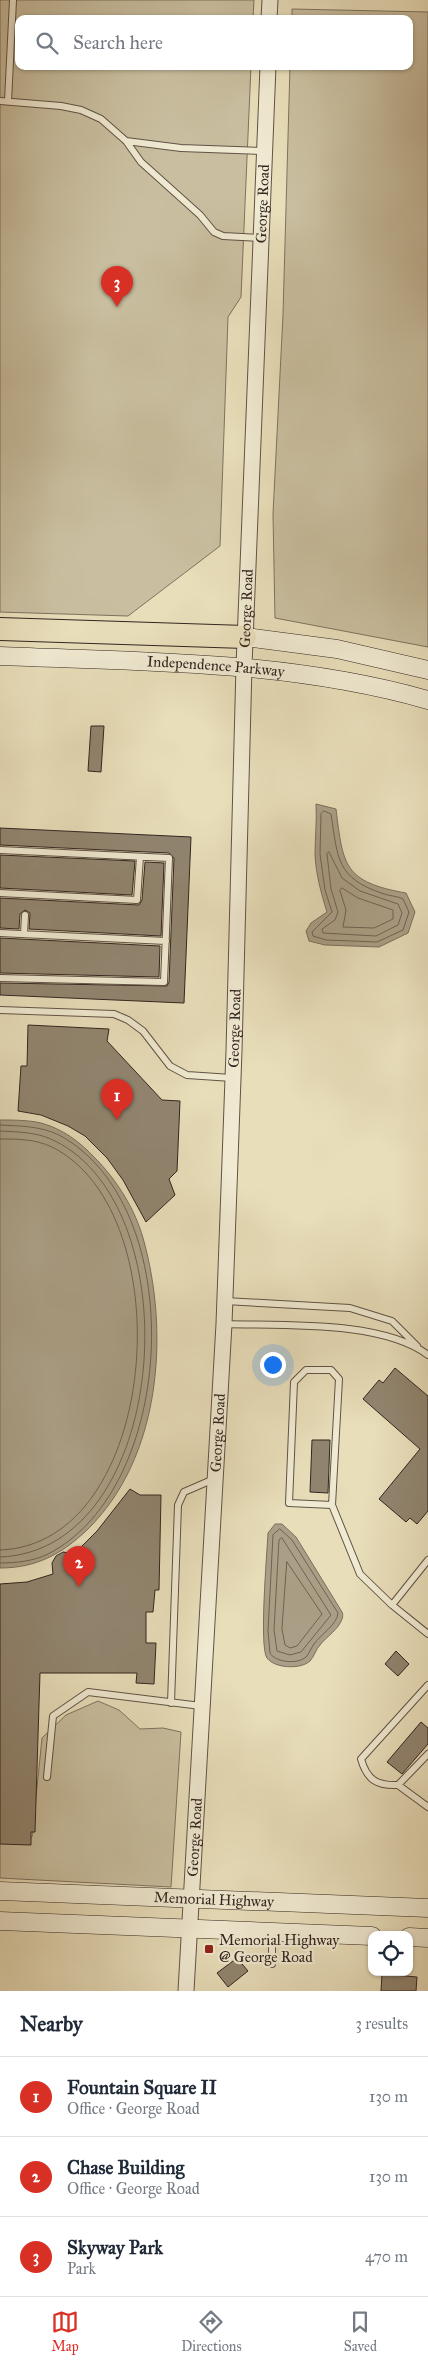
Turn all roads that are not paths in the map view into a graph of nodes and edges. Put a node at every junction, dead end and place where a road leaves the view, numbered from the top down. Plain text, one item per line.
1 (12, 0) edge
2 (270, 0) edge
3 (270, 15) edge
4 (268, 70) edge
5 (0, 101) edge
6 (8, 101) junction
7 (126, 141) junction
8 (264, 151) junction
9 (261, 238) junction
10 (0, 629) edge
11 (245, 637) junction
12 (0, 656) edge
13 (244, 666) junction
14 (428, 670) edge
15 (428, 700) edge
16 (0, 850) edge
17 (140, 857) junction
18 (0, 893) edge
19 (25, 915) dead end
20 (0, 933) edge
21 (24, 934) junction
22 (166, 940) junction
23 (0, 978) edge
24 (0, 1010) edge
25 (234, 1078) junction
26 (225, 1301) junction
27 (224, 1324) junction
28 (417, 1347) junction
29 (428, 1355) edge
30 (215, 1479) junction
31 (332, 1505) junction
32 (428, 1560) edge
33 (392, 1605) junction
34 (428, 1622) edge
35 (425, 1631) edge
36 (428, 1685) edge
37 (171, 1703) junction
38 (203, 1706) junction
39 (426, 1759) edge
40 (47, 1777) dead end
41 (398, 1785) junction
42 (428, 1807) edge
43 (0, 1891) edge
44 (192, 1899) junction
45 (428, 1908) edge
46 (0, 1921) edge
47 (190, 1928) junction
48 (272, 1932) junction
49 (368, 1936) edge
50 (413, 1937) edge
51 (428, 1938) edge
52 (272, 1964) dead end
53 (186, 1991) edge

1 - 6 lane
2 - 3 street
4 - 8 street, George Road
5 - 6 lane
6 - 7 lane
7 - 8 lane
7 - 9 lane
8 - 9 street, George Road
9 - 11 street, George Road
10 - 11 highway
11 - 13 street, George Road
11 - 14 main road, Independence Parkway
12 - 13 main road, Independence Parkway
13 - 15 main road, Independence Parkway
13 - 25 street, George Road
16 - 17 lane
17 - 18 lane
17 - 22 lane
19 - 21 lane
20 - 21 lane
21 - 22 lane
22 - 23 lane
24 - 25 lane
25 - 26 street, George Road
26 - 27 street, George Road
26 - 28 lane
27 - 28 lane
27 - 30 street, George Road
28 - 29 lane
30 - 37 lane
30 - 38 street, George Road
31 - 31 lane
31 - 33 lane
32 - 33 lane
33 - 35 lane
34 - 35 lane
36 - 41 lane
37 - 38 lane
37 - 40 lane
38 - 44 street, George Road
39 - 41 lane
41 - 42 lane
43 - 44 main road, Memorial Highway
44 - 45 main road, Memorial Highway
44 - 47 street, George Road
46 - 47 main road, Memorial Highway
47 - 48 main road, Memorial Highway
47 - 53 street, George Road
48 - 49 main road, Memorial Highway
48 - 52 lane
50 - 51 main road

